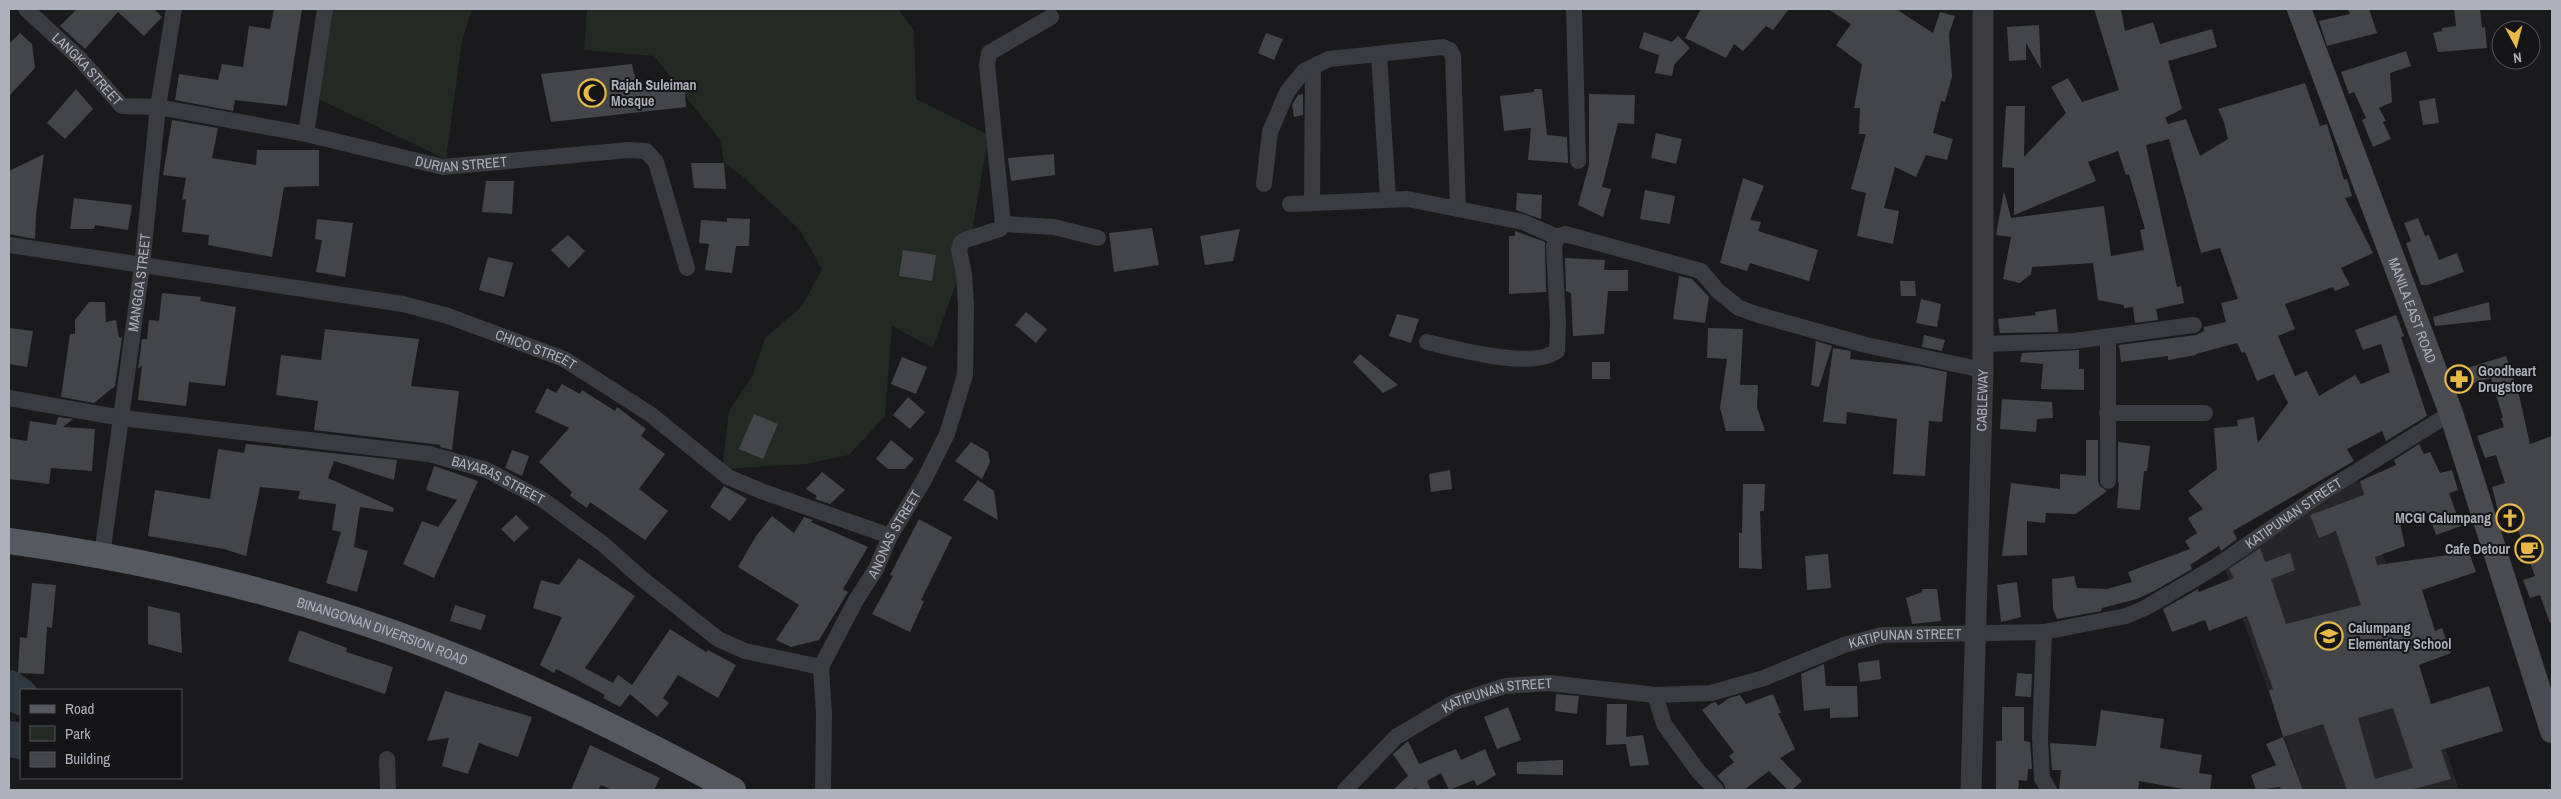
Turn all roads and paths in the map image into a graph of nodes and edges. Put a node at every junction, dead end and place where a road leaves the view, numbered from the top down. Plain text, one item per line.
1 (26, 9) edge
2 (174, 9) edge
3 (326, 9) edge
4 (1574, 9) edge
5 (1982, 9) edge
6 (2300, 9) edge
7 (1051, 17) dead end
8 (1379, 54) junction
9 (1313, 67) junction
10 (158, 107) junction
11 (306, 134) junction
12 (1578, 161) dead end
13 (1264, 184) dead end
14 (1388, 199) junction
15 (1312, 202) junction
16 (1290, 204) dead end
17 (1458, 209) junction
18 (1002, 224) junction
19 (1557, 237) junction
20 (1098, 238) dead end
21 (9, 245) edge
22 (142, 266) junction
23 (687, 268) dead end
24 (2194, 325) dead end
25 (2108, 337) junction
26 (1427, 342) dead end
27 (1983, 344) junction
28 (1982, 370) junction
29 (9, 398) edge
30 (2107, 413) junction
31 (2205, 413) dead end
32 (2451, 413) junction
33 (122, 418) junction
34 (2108, 481) dead end
35 (890, 536) junction
36 (9, 542) edge
37 (102, 555) junction
38 (2044, 632) junction
39 (1974, 634) junction
40 (821, 667) junction
41 (1655, 695) junction
42 (2552, 731) edge
43 (387, 759) dead end
44 (388, 790) edge
45 (733, 790) edge
46 (823, 790) edge
47 (1345, 790) edge
48 (1716, 790) edge
49 (1971, 790) edge
50 (2048, 790) edge

1 - 10 street, LANGKA STREET
2 - 10 street, MANGGA STREET
3 - 11 street
4 - 12 street
5 - 27 street, CABLEWAY
6 - 32 main road, MANILA EAST ROAD
7 - 18 street
8 - 9 street
8 - 14 street
8 - 17 street
9 - 13 street
9 - 15 street
10 - 11 street, DURIAN STREET
10 - 22 street, MANGGA STREET
11 - 23 street, DURIAN STREET
14 - 15 street
14 - 17 street
15 - 16 street
17 - 19 street
18 - 20 street
18 - 35 street, ANONAS STREET
19 - 26 street
19 - 28 street
21 - 22 street, CHICO STREET
22 - 33 street, MANGGA STREET
22 - 35 street, CHICO STREET
24 - 25 street
25 - 27 street
25 - 30 street
27 - 28 street, CABLEWAY
28 - 39 street, CABLEWAY
29 - 33 street, BAYABAS STREET
30 - 31 street
30 - 34 street
32 - 38 street, KATIPUNAN STREET
32 - 42 main road, MANILA EAST ROAD
33 - 37 street, MANGGA STREET
33 - 40 street, BAYABAS STREET
35 - 40 street, ANONAS STREET
36 - 37 main road, BINANGONAN DIVERSION ROAD
37 - 45 main road, BINANGONAN DIVERSION ROAD
38 - 39 street, KATIPUNAN STREET
38 - 50 street
39 - 41 street, KATIPUNAN STREET
39 - 49 street, CABLEWAY
40 - 46 street
41 - 47 street, KATIPUNAN STREET
41 - 48 street
43 - 44 street

